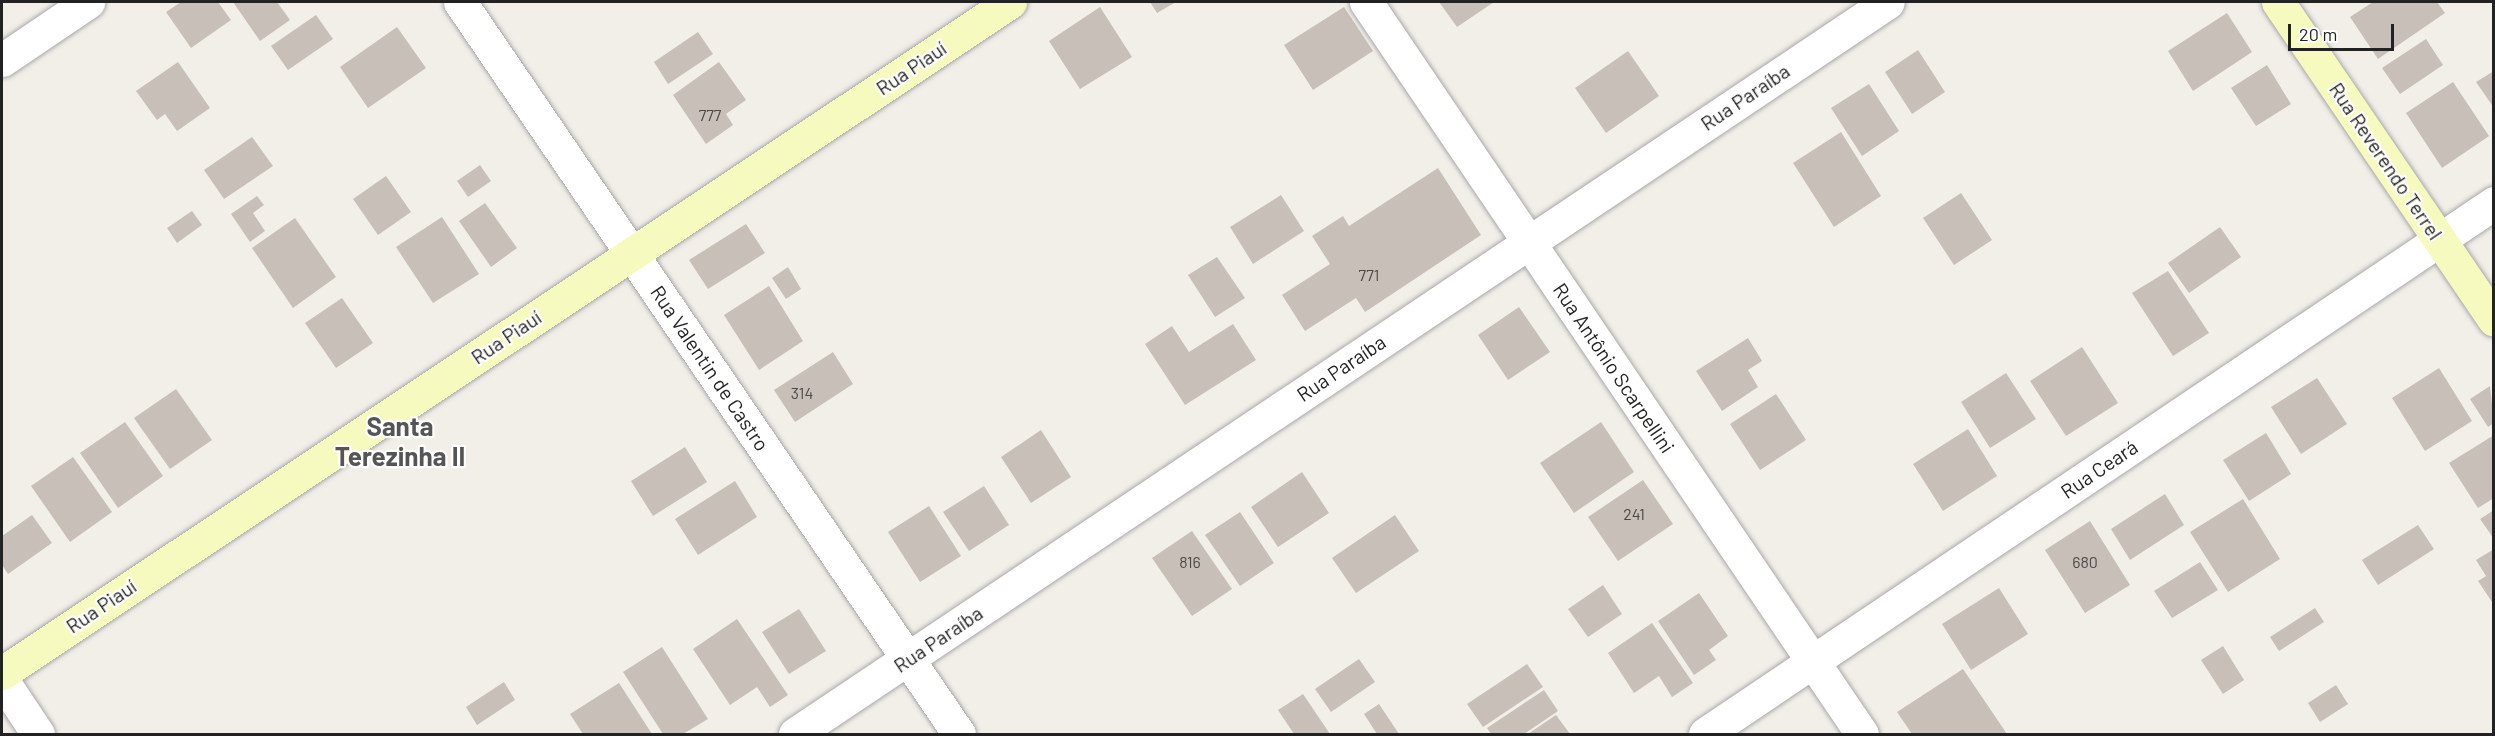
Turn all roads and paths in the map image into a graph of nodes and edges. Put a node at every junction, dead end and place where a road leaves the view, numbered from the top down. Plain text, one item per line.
1 (88, 2) edge
2 (460, 2) edge
3 (1010, 2) edge
4 (1365, 2) edge
5 (1888, 2) edge
6 (2277, 2) edge
7 (2, 60) edge
8 (2493, 203) edge
9 (2439, 240) junction
10 (1528, 243) junction
11 (632, 254) junction
12 (2493, 320) edge
13 (908, 659) junction
14 (1813, 662) junction
15 (2, 673) edge
16 (2, 680) edge
17 (38, 735) edge
18 (795, 735) edge
19 (960, 735) edge
20 (1705, 735) edge
21 (1862, 735) edge

1 - 7 street
2 - 11 street, Rua Valentin de Castro
3 - 11 street, Rua Piauí
4 - 10 street, Rua Antônio Scarpellini
5 - 10 street, Rua Paraíba
6 - 9 street, Rua Reverendo Terrel
8 - 9 street, Rua Ceará
9 - 12 street, Rua Reverendo Terrel
9 - 14 street, Rua Ceará
10 - 13 street, Rua Paraíba
10 - 14 street, Rua Antônio Scarpellini
11 - 13 street, Rua Valentin de Castro
11 - 15 street, Rua Piauí
13 - 18 street, Rua Paraíba
13 - 19 street, Rua Valentin de Castro
14 - 20 street, Rua Ceará
14 - 21 street, Rua Antônio Scarpellini
16 - 17 street

